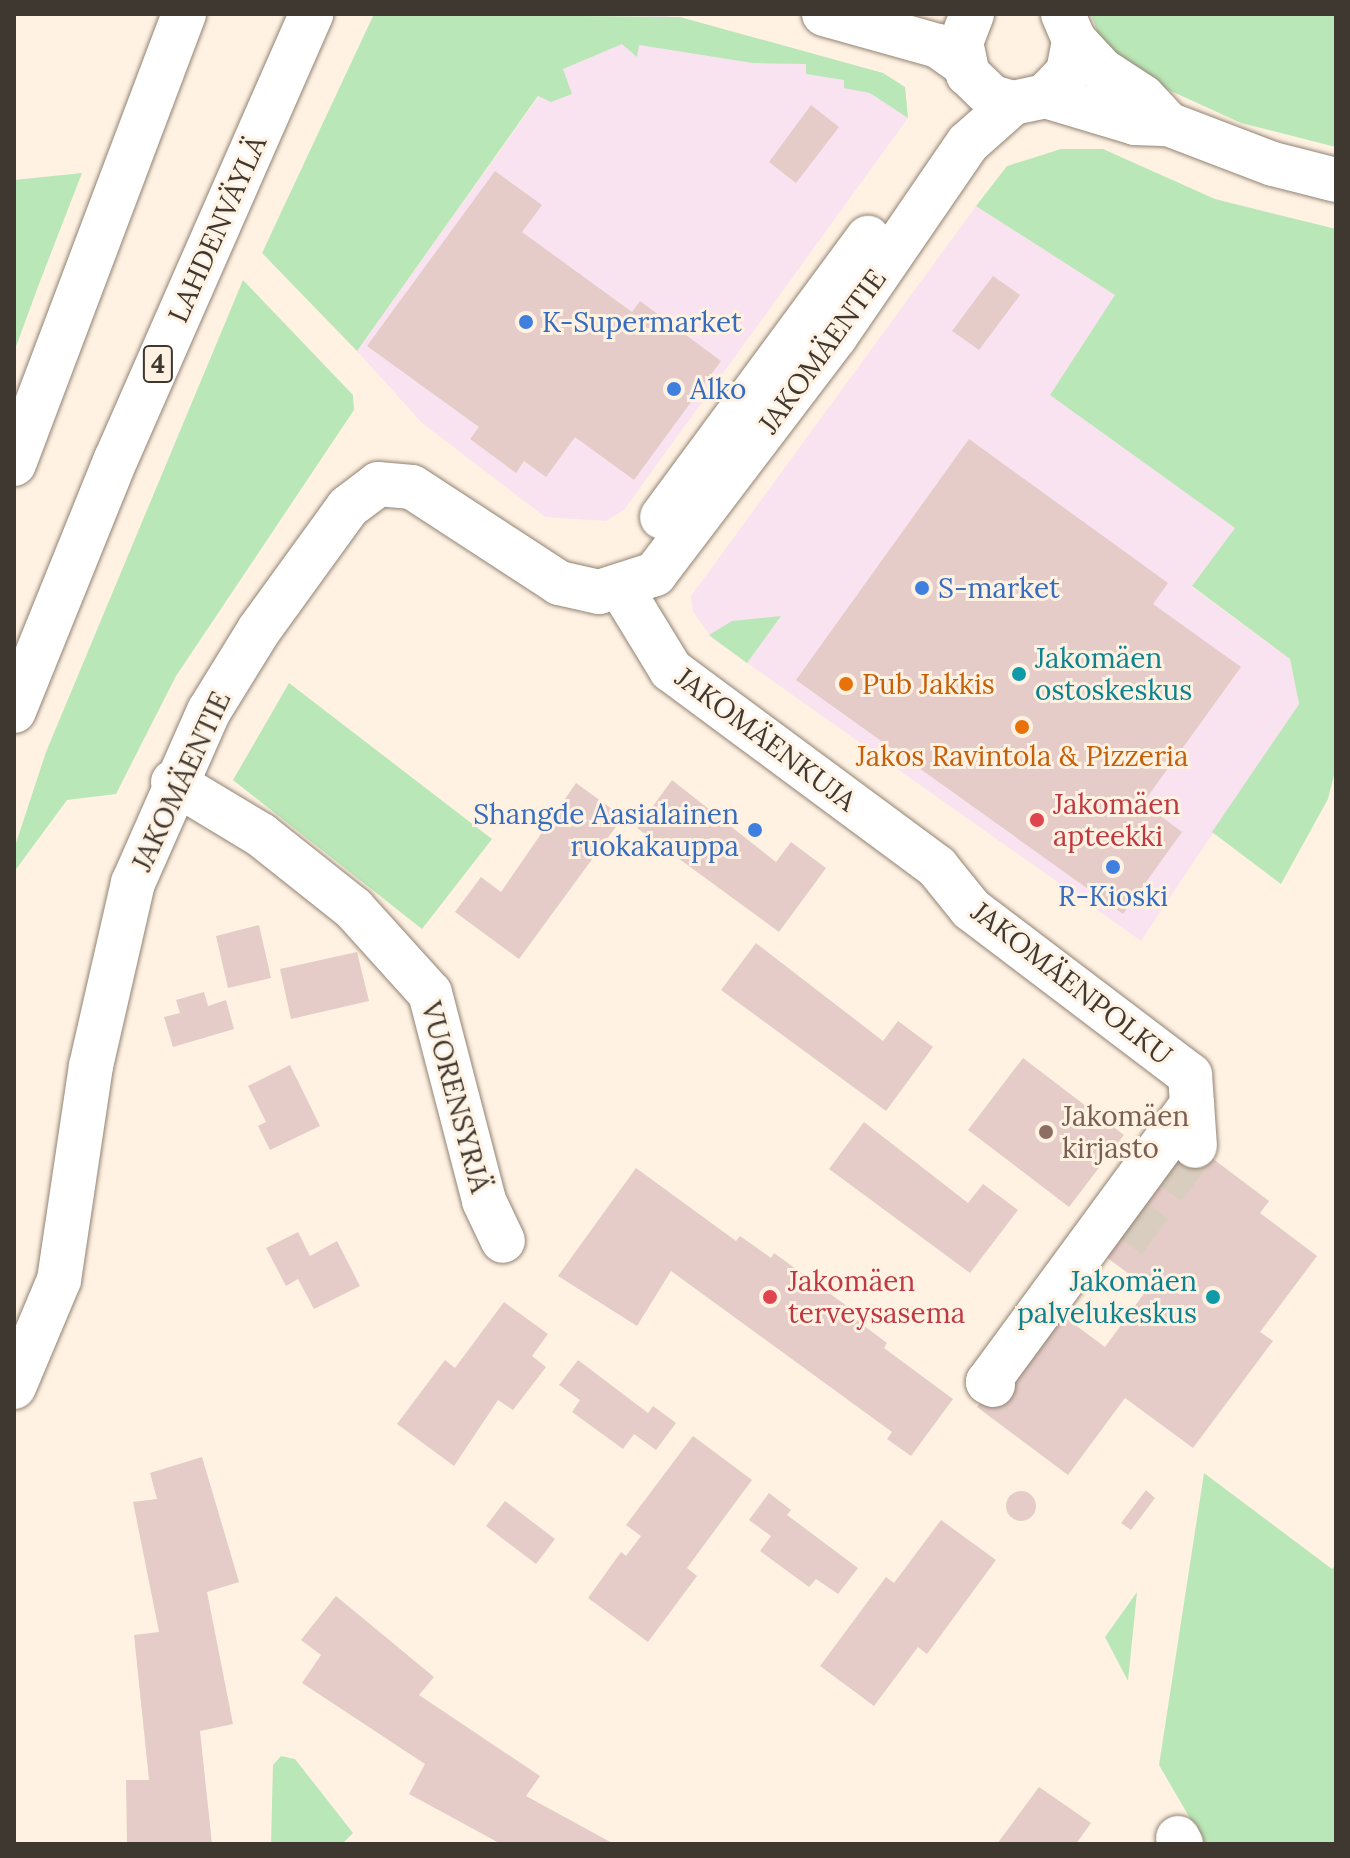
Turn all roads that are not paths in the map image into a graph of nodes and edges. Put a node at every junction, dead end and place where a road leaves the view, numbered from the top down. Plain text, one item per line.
1 (184, 14) edge
2 (824, 14) edge
3 (972, 14) edge
4 (310, 17) edge
5 (1069, 27) edge
6 (966, 69) junction
7 (1029, 100) junction
8 (1168, 124) junction
9 (1336, 180) edge
10 (14, 464) edge
11 (621, 588) junction
12 (14, 711) edge
13 (173, 782) junction
14 (937, 867) joint
15 (503, 1241) dead end
16 (993, 1385) dead end
17 (14, 1387) edge

1 - 10 main road
2 - 6 main road
3 - 6 main road, JAKOMÄENTIE
4 - 12 main road, LAHDENVÄYLÄ / 4
5 - 7 main road, JAKOMÄENTIE
5 - 8 main road
6 - 7 main road
6 - 11 main road, JAKOMÄENTIE
7 - 8 main road
7 - 11 main road, JAKOMÄENTIE
8 - 9 main road
11 - 13 main road, JAKOMÄENTIE
11 - 14 main road, JAKOMÄENKUJA
13 - 15 main road, VUORENSYRJÄ
13 - 17 main road, JAKOMÄENTIE
14 - 16 main road, JAKOMÄENPOLKU

